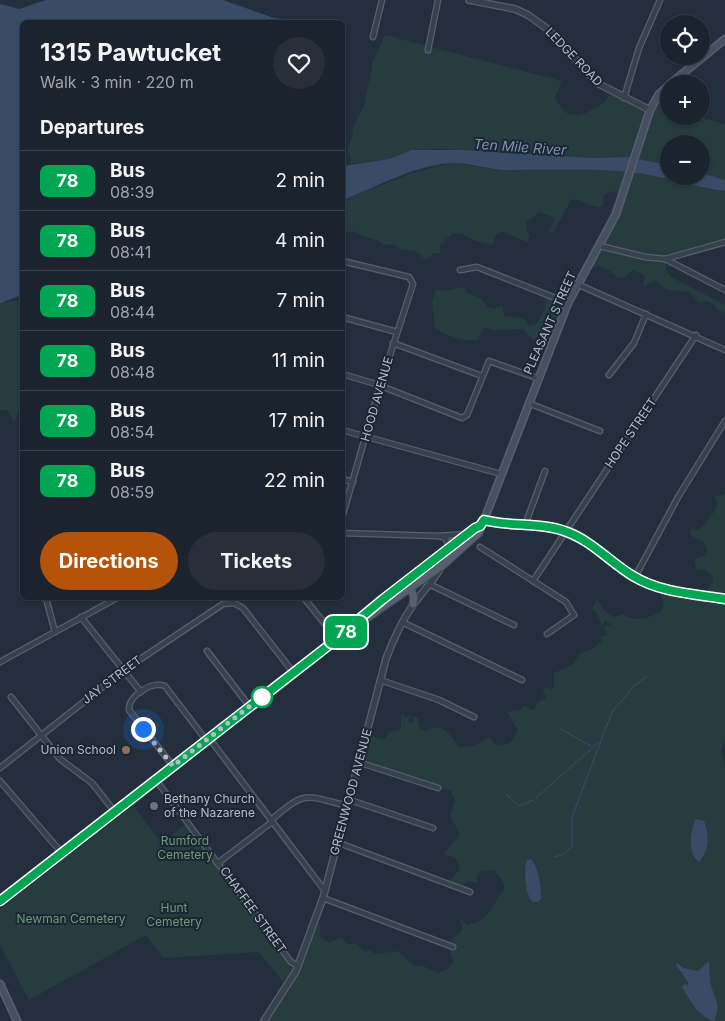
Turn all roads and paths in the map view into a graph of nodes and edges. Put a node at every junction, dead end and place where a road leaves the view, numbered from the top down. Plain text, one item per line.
1 (382, 0) edge
2 (438, 0) edge
3 (469, 0) edge
4 (660, 0) edge
5 (373, 37) dead end
6 (725, 39) edge
7 (428, 50) dead end
8 (680, 75) edge
9 (660, 93) edge
10 (624, 98) junction
11 (650, 110) junction
12 (725, 242) edge
13 (600, 246) junction
14 (665, 258) junction
15 (345, 262) edge
16 (460, 270) dead end
17 (577, 284) junction
18 (725, 290) edge
19 (568, 303) junction
20 (646, 314) junction
21 (345, 318) edge
22 (397, 332) junction
23 (696, 335) junction
24 (393, 343) junction
25 (725, 350) edge
26 (345, 375) edge
27 (609, 375) dead end
28 (482, 376) junction
29 (537, 378) junction
30 (380, 386) junction
31 (528, 403) junction
32 (725, 421) edge
33 (345, 431) edge
34 (600, 431) dead end
35 (366, 436) junction
36 (545, 471) dead end
37 (501, 474) junction
38 (345, 480) edge
39 (353, 482) junction
40 (345, 508) edge
41 (482, 523) junction
42 (524, 525) junction
43 (565, 531) junction
44 (345, 533) edge
45 (469, 534) junction
46 (438, 536) junction
47 (480, 548) dead end
48 (449, 549) junction
49 (442, 566) junction
50 (635, 577) junction
51 (533, 581) junction
52 (409, 584) junction
53 (431, 585) junction
54 (725, 599) edge
55 (47, 600) edge
56 (113, 600) edge
57 (306, 600) edge
58 (413, 604) junction
59 (81, 617) junction
60 (402, 622) junction
61 (514, 625) dead end
62 (56, 632) junction
63 (547, 634) dead end
64 (337, 639) junction
65 (207, 651) dead end
66 (0, 662) edge
67 (124, 670) junction
68 (293, 672) junction
69 (380, 680) junction
70 (522, 680) dead end
71 (141, 692) junction
72 (11, 697) dead end
73 (250, 707) junction
74 (474, 717) dead end
75 (41, 735) junction
76 (208, 739) junction
77 (358, 762) junction
78 (173, 766) junction
79 (0, 768) edge
80 (156, 780) junction
81 (0, 783) edge
82 (438, 788) dead end
83 (349, 803) junction
84 (115, 812) junction
85 (272, 821) junction
86 (433, 828) dead end
87 (338, 843) junction
88 (61, 852) junction
89 (218, 862) junction
90 (325, 891) junction
91 (470, 892) dead end
92 (322, 898) junction
93 (0, 901) edge
94 (454, 947) dead end
95 (298, 966) junction
96 (0, 984) edge
97 (17, 1021) edge
98 (264, 1021) edge

1 - 5 street
2 - 7 street
3 - 10 street, LEDGE ROAD
4 - 10 street
6 - 8 main road, PLEASANT STREET
9 - 11 main road, PLEASANT STREET
10 - 11 street, LEDGE ROAD
11 - 13 main road, PLEASANT STREET
12 - 14 street
13 - 14 street
13 - 17 main road, PLEASANT STREET
14 - 18 street
15 - 22 street, HOOD AVENUE
16 - 19 street
17 - 19 main road, PLEASANT STREET
17 - 20 street
19 - 29 main road, PLEASANT STREET
20 - 23 street
20 - 27 street
21 - 22 street
22 - 24 street, HOOD AVENUE
23 - 25 street
23 - 43 street, HOPE STREET
24 - 28 street
24 - 30 street, HOOD AVENUE
26 - 30 street
28 - 29 street
28 - 30 street
29 - 31 main road, PLEASANT STREET
30 - 35 street, HOOD AVENUE
31 - 34 street
31 - 37 main road, PLEASANT STREET
32 - 50 street
33 - 35 street
35 - 37 street
35 - 39 street, HOOD AVENUE
36 - 42 street
37 - 41 main road, PLEASANT STREET
38 - 39 street
39 - 40 street, HOOD AVENUE
41 - 42 main road
41 - 45 main road
41 - 49 main road
42 - 43 main road
43 - 50 main road
43 - 51 street, HOPE STREET
44 - 46 street
45 - 46 street
45 - 48 main road
46 - 48 street
47 - 51 street
48 - 52 main road
49 - 52 main road
49 - 53 street, GREENWOOD AVENUE
50 - 54 main road
51 - 63 street
52 - 58 main road
52 - 64 main road
53 - 58 street, GREENWOOD AVENUE
53 - 61 street
55 - 62 street
56 - 59 street
57 - 64 street
58 - 60 street, GREENWOOD AVENUE
59 - 62 street
59 - 67 street
60 - 69 street, GREENWOOD AVENUE
60 - 70 street
62 - 66 street
64 - 68 main road
65 - 73 street
67 - 68 street, JAY STREET
67 - 71 street
67 - 75 street, JAY STREET
68 - 73 main road
69 - 74 street
69 - 77 street, GREENWOOD AVENUE
71 - 76 street
71 - 78 street
72 - 75 street
73 - 76 main road
75 - 79 street, JAY STREET
75 - 84 street
76 - 78 main road
76 - 85 street
77 - 82 street
77 - 83 street, GREENWOOD AVENUE
78 - 80 main road
80 - 84 main road
80 - 89 street, CHAFFEE STREET
81 - 88 street
83 - 85 street
83 - 86 street
83 - 87 street, GREENWOOD AVENUE
84 - 88 main road
85 - 89 street
85 - 90 street
87 - 90 street, GREENWOOD AVENUE
87 - 91 street
88 - 93 main road
89 - 95 street, CHAFFEE STREET
90 - 92 street, GREENWOOD AVENUE
92 - 94 street
92 - 95 street, GREENWOOD AVENUE
95 - 98 street, GREENWOOD AVENUE
96 - 97 main road

